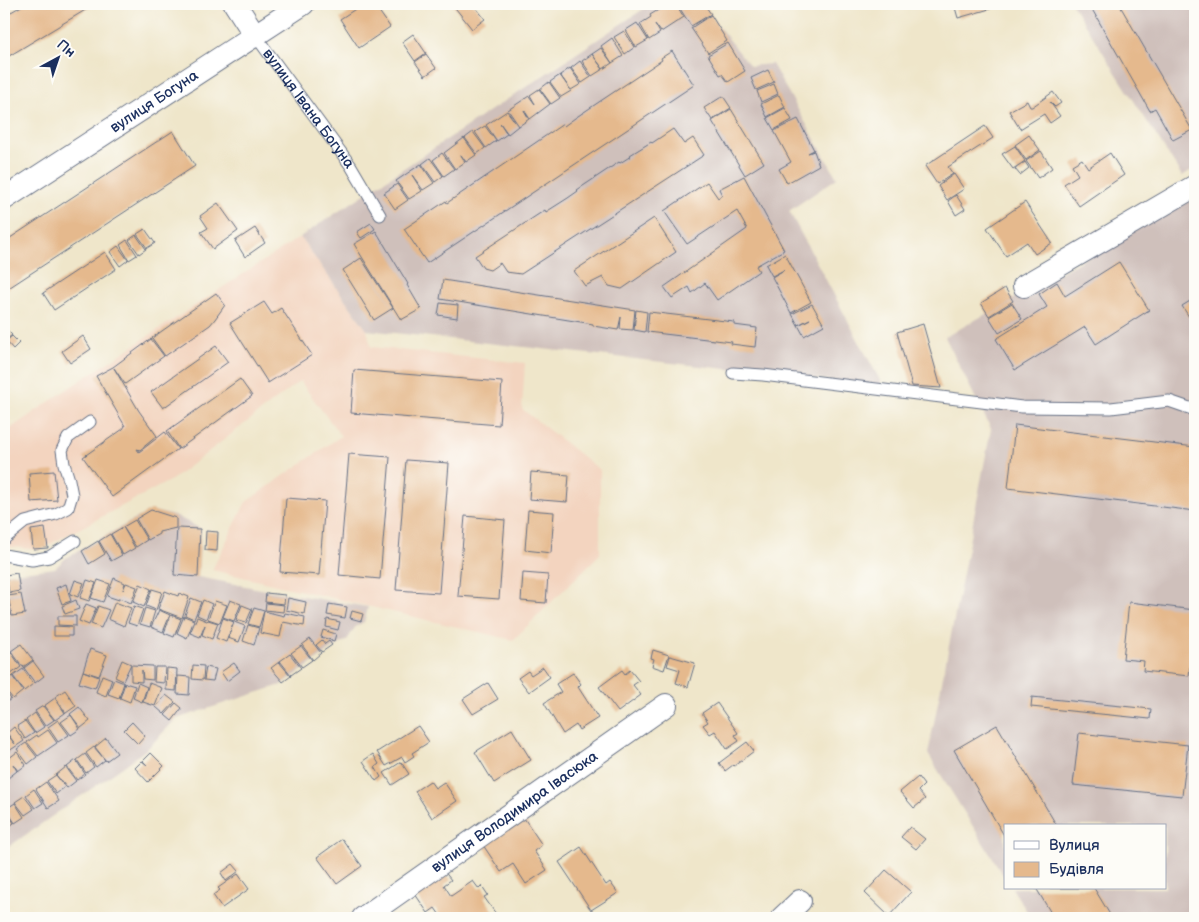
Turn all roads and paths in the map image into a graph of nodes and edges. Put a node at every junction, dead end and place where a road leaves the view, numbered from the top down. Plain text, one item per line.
1 (235, 4) edge
2 (303, 4) edge
3 (255, 35) junction
4 (1195, 186) edge
5 (4, 199) edge
6 (380, 214) dead end
7 (1024, 286) dead end
8 (733, 373) dead end
9 (1195, 410) edge
10 (90, 422) dead end
11 (4, 539) edge
12 (75, 541) dead end
13 (4, 554) edge
14 (666, 705) dead end
15 (800, 901) dead end
16 (363, 918) edge
17 (782, 918) edge

1 - 3 street, вулиця Івана Богуна
2 - 3 street, вулиця Богуна
3 - 5 street, вулиця Богуна
3 - 6 lane, вулиця Івана Богуна
4 - 7 street
8 - 9 lane
10 - 11 lane
12 - 13 lane
14 - 16 street, вулиця Володимира Івасюка
15 - 17 street

